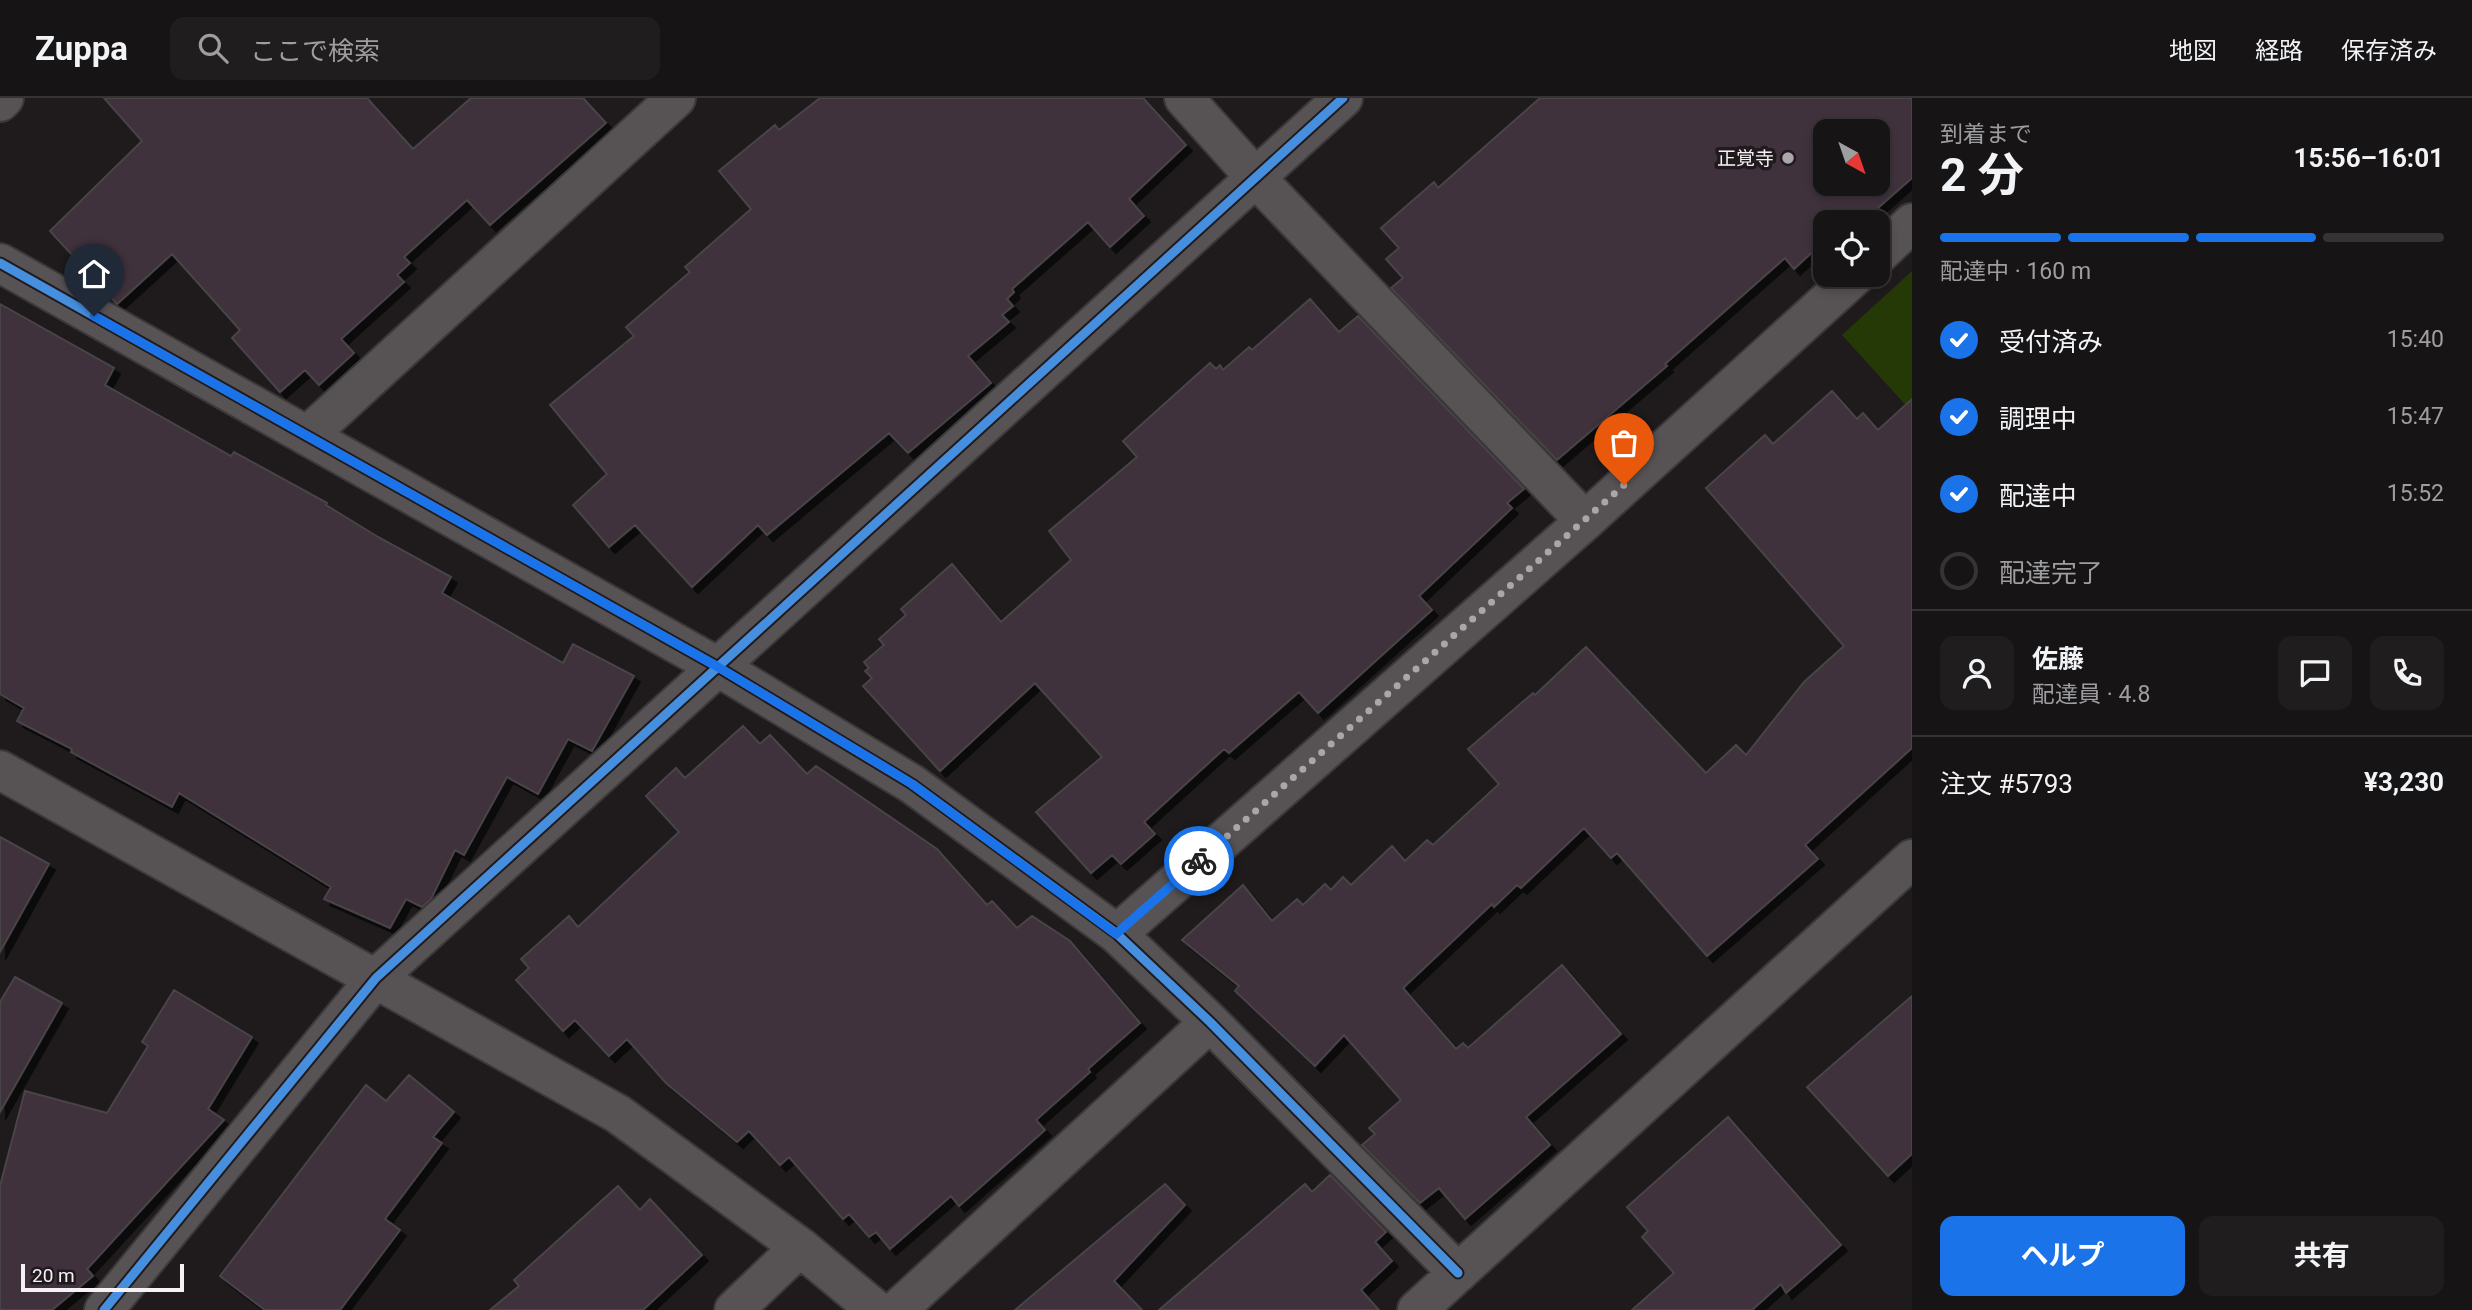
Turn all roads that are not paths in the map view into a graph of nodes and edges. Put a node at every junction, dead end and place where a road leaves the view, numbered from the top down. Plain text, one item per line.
1 (4, 98) edge
2 (676, 98) edge
3 (1184, 98) edge
4 (1343, 98) edge
5 (0, 102) edge
6 (1255, 177) junction
7 (1912, 223) edge
8 (1890, 243) edge
9 (0, 263) edge
10 (1843, 287) edge
11 (307, 436) junction
12 (1585, 520) junction
13 (718, 667) junction
14 (0, 770) edge
15 (1912, 859) edge
16 (1116, 934) junction
17 (376, 978) junction
18 (1210, 1022) junction
19 (800, 1247) junction
20 (1458, 1273) junction
21 (104, 1310) edge
22 (734, 1310) edge
23 (876, 1310) edge
24 (897, 1310) edge
25 (1417, 1310) edge

1 - 5 street
2 - 11 street
3 - 6 street
4 - 6 street
6 - 12 street
6 - 13 street
7 - 8 street
9 - 11 street
10 - 12 street
11 - 13 street
12 - 16 street
13 - 16 street
13 - 17 street
14 - 17 street
15 - 20 street
16 - 18 street
17 - 19 street
17 - 21 street
18 - 20 street
18 - 24 street
19 - 22 street
19 - 23 street
20 - 25 street

